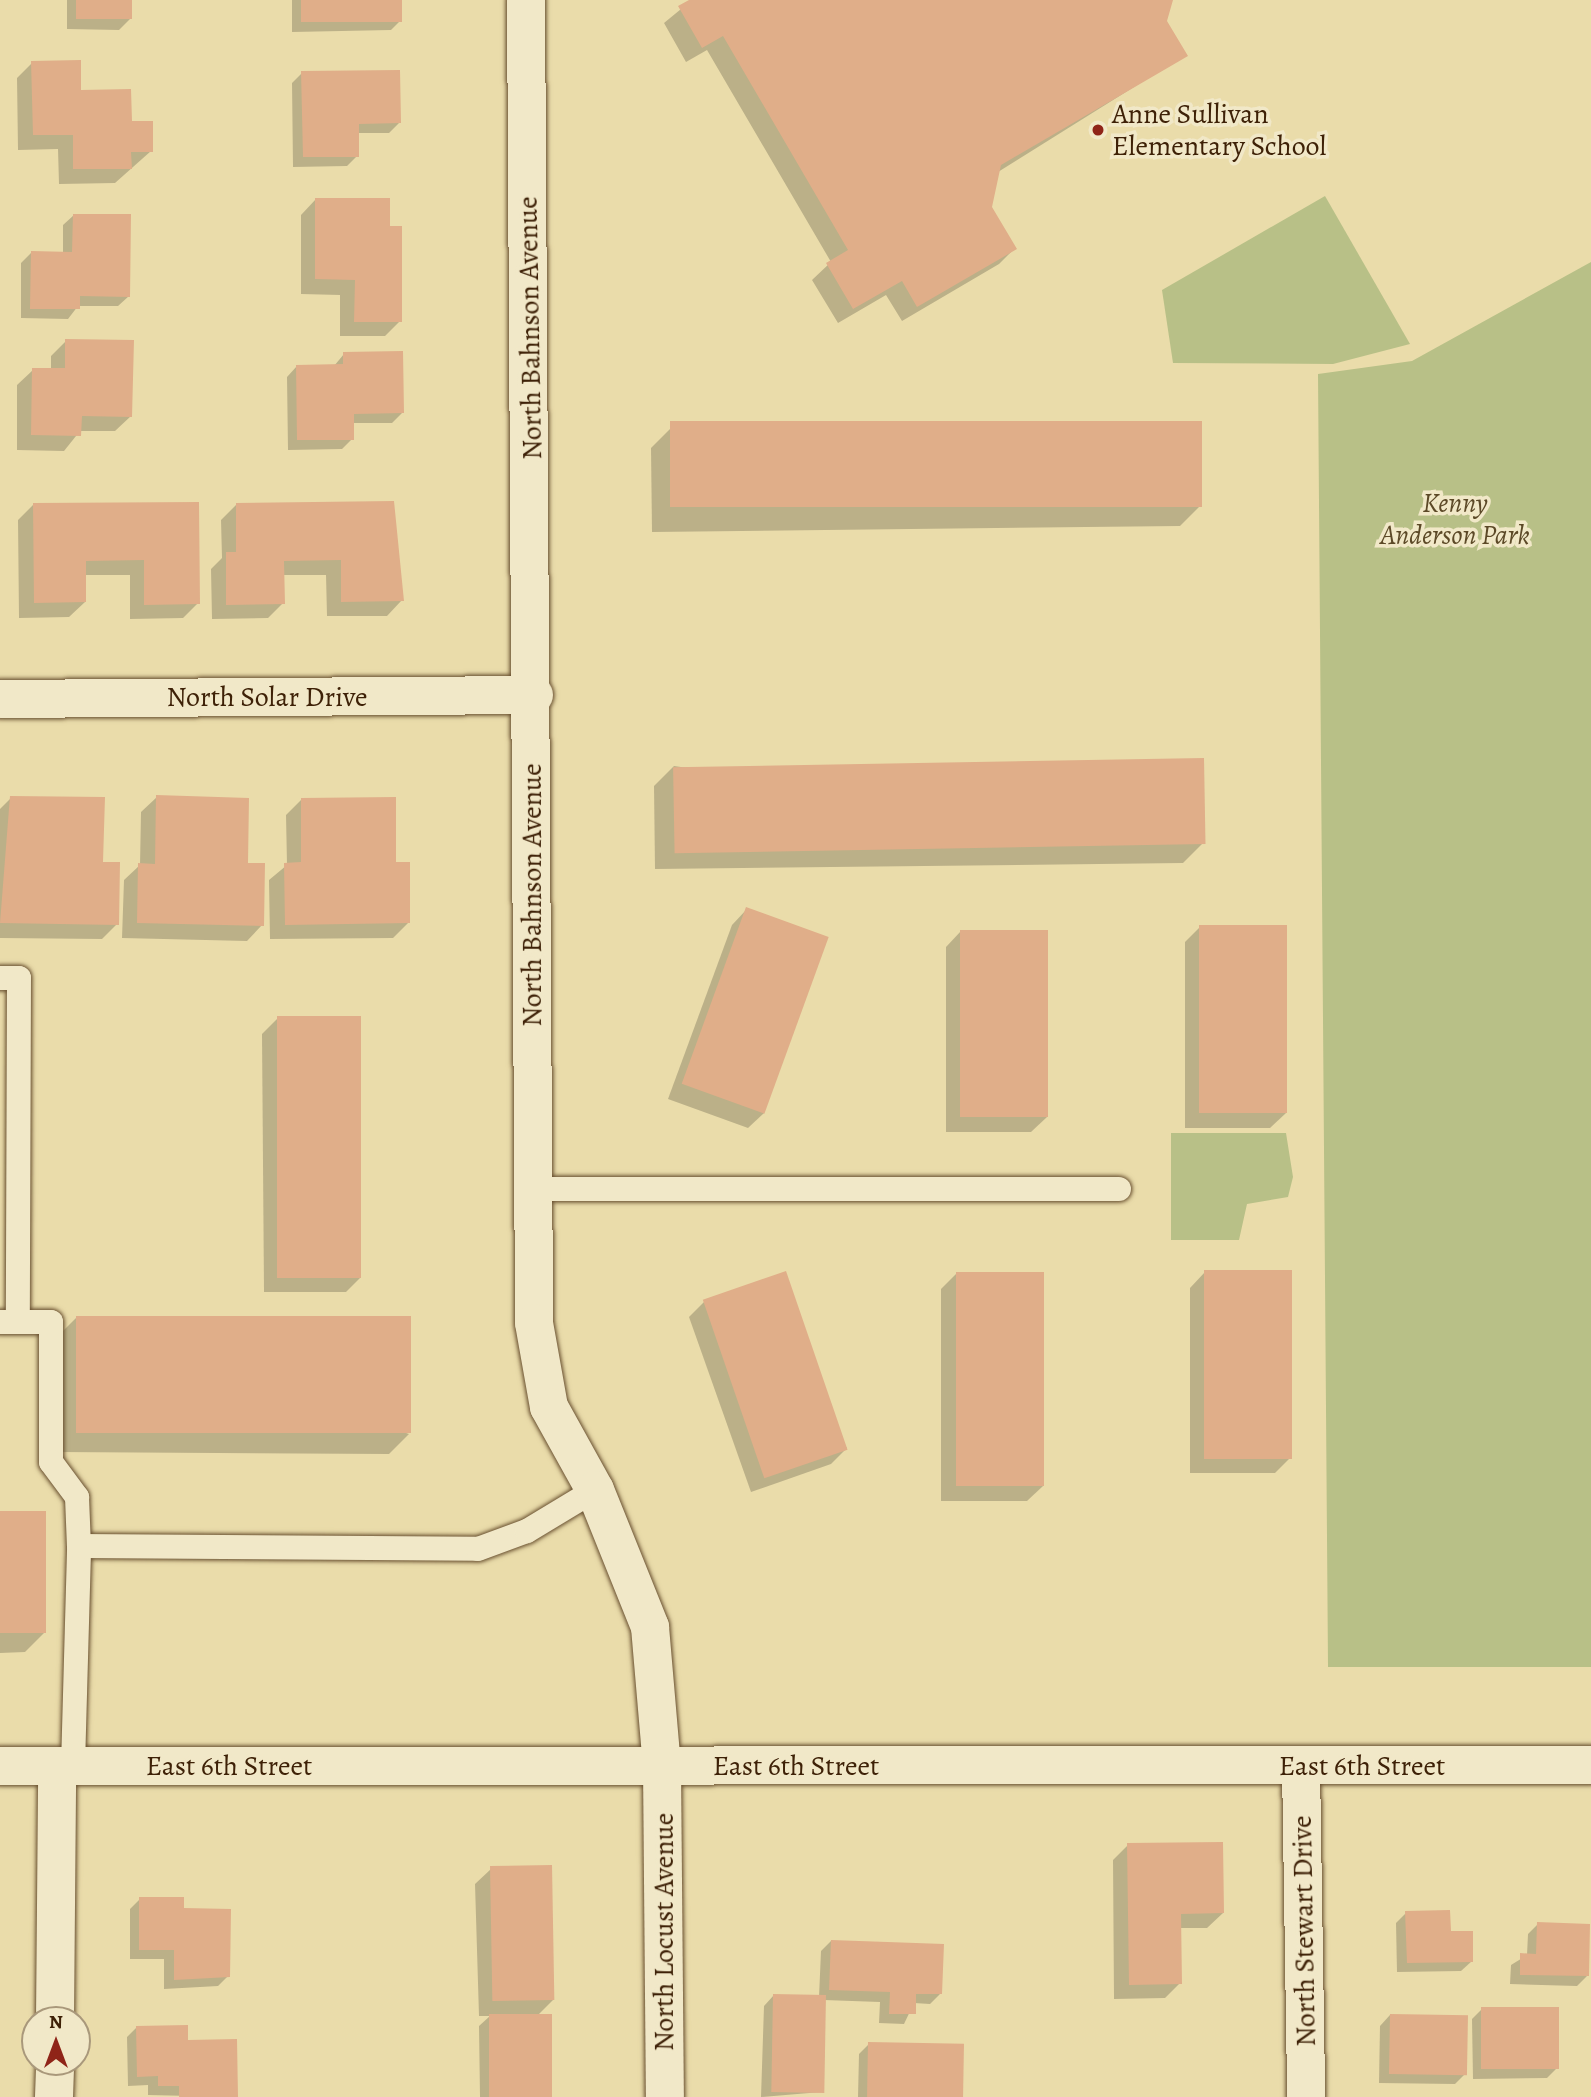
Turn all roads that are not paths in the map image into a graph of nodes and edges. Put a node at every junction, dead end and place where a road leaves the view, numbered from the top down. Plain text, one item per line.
1 (526, 0) edge
2 (534, 695) junction
3 (0, 699) edge
4 (0, 978) edge
5 (530, 1189) junction
6 (1119, 1189) dead end
7 (9, 1322) edge
8 (595, 1490) junction
9 (79, 1546) junction
10 (1591, 1765) edge
11 (0, 1766) edge
12 (65, 1766) junction
13 (662, 1766) junction
14 (1301, 1766) junction
15 (56, 2006) edge
16 (55, 2076) edge
17 (54, 2097) edge
18 (665, 2097) edge
19 (1306, 2097) edge

1 - 2 street, North Bahnson Avenue
2 - 3 street, North Solar Drive
2 - 5 street, North Bahnson Avenue
4 - 7 lane
5 - 6 lane
5 - 8 street, North Bahnson Avenue
7 - 9 lane
8 - 9 lane
8 - 13 street, North Bahnson Avenue
9 - 12 lane
10 - 14 street, East 6th Street
11 - 12 street, East 6th Street
12 - 13 street, East 6th Street
12 - 15 street
13 - 14 street, East 6th Street
13 - 18 street, North Locust Avenue
14 - 19 street, North Stewart Drive
16 - 17 street

